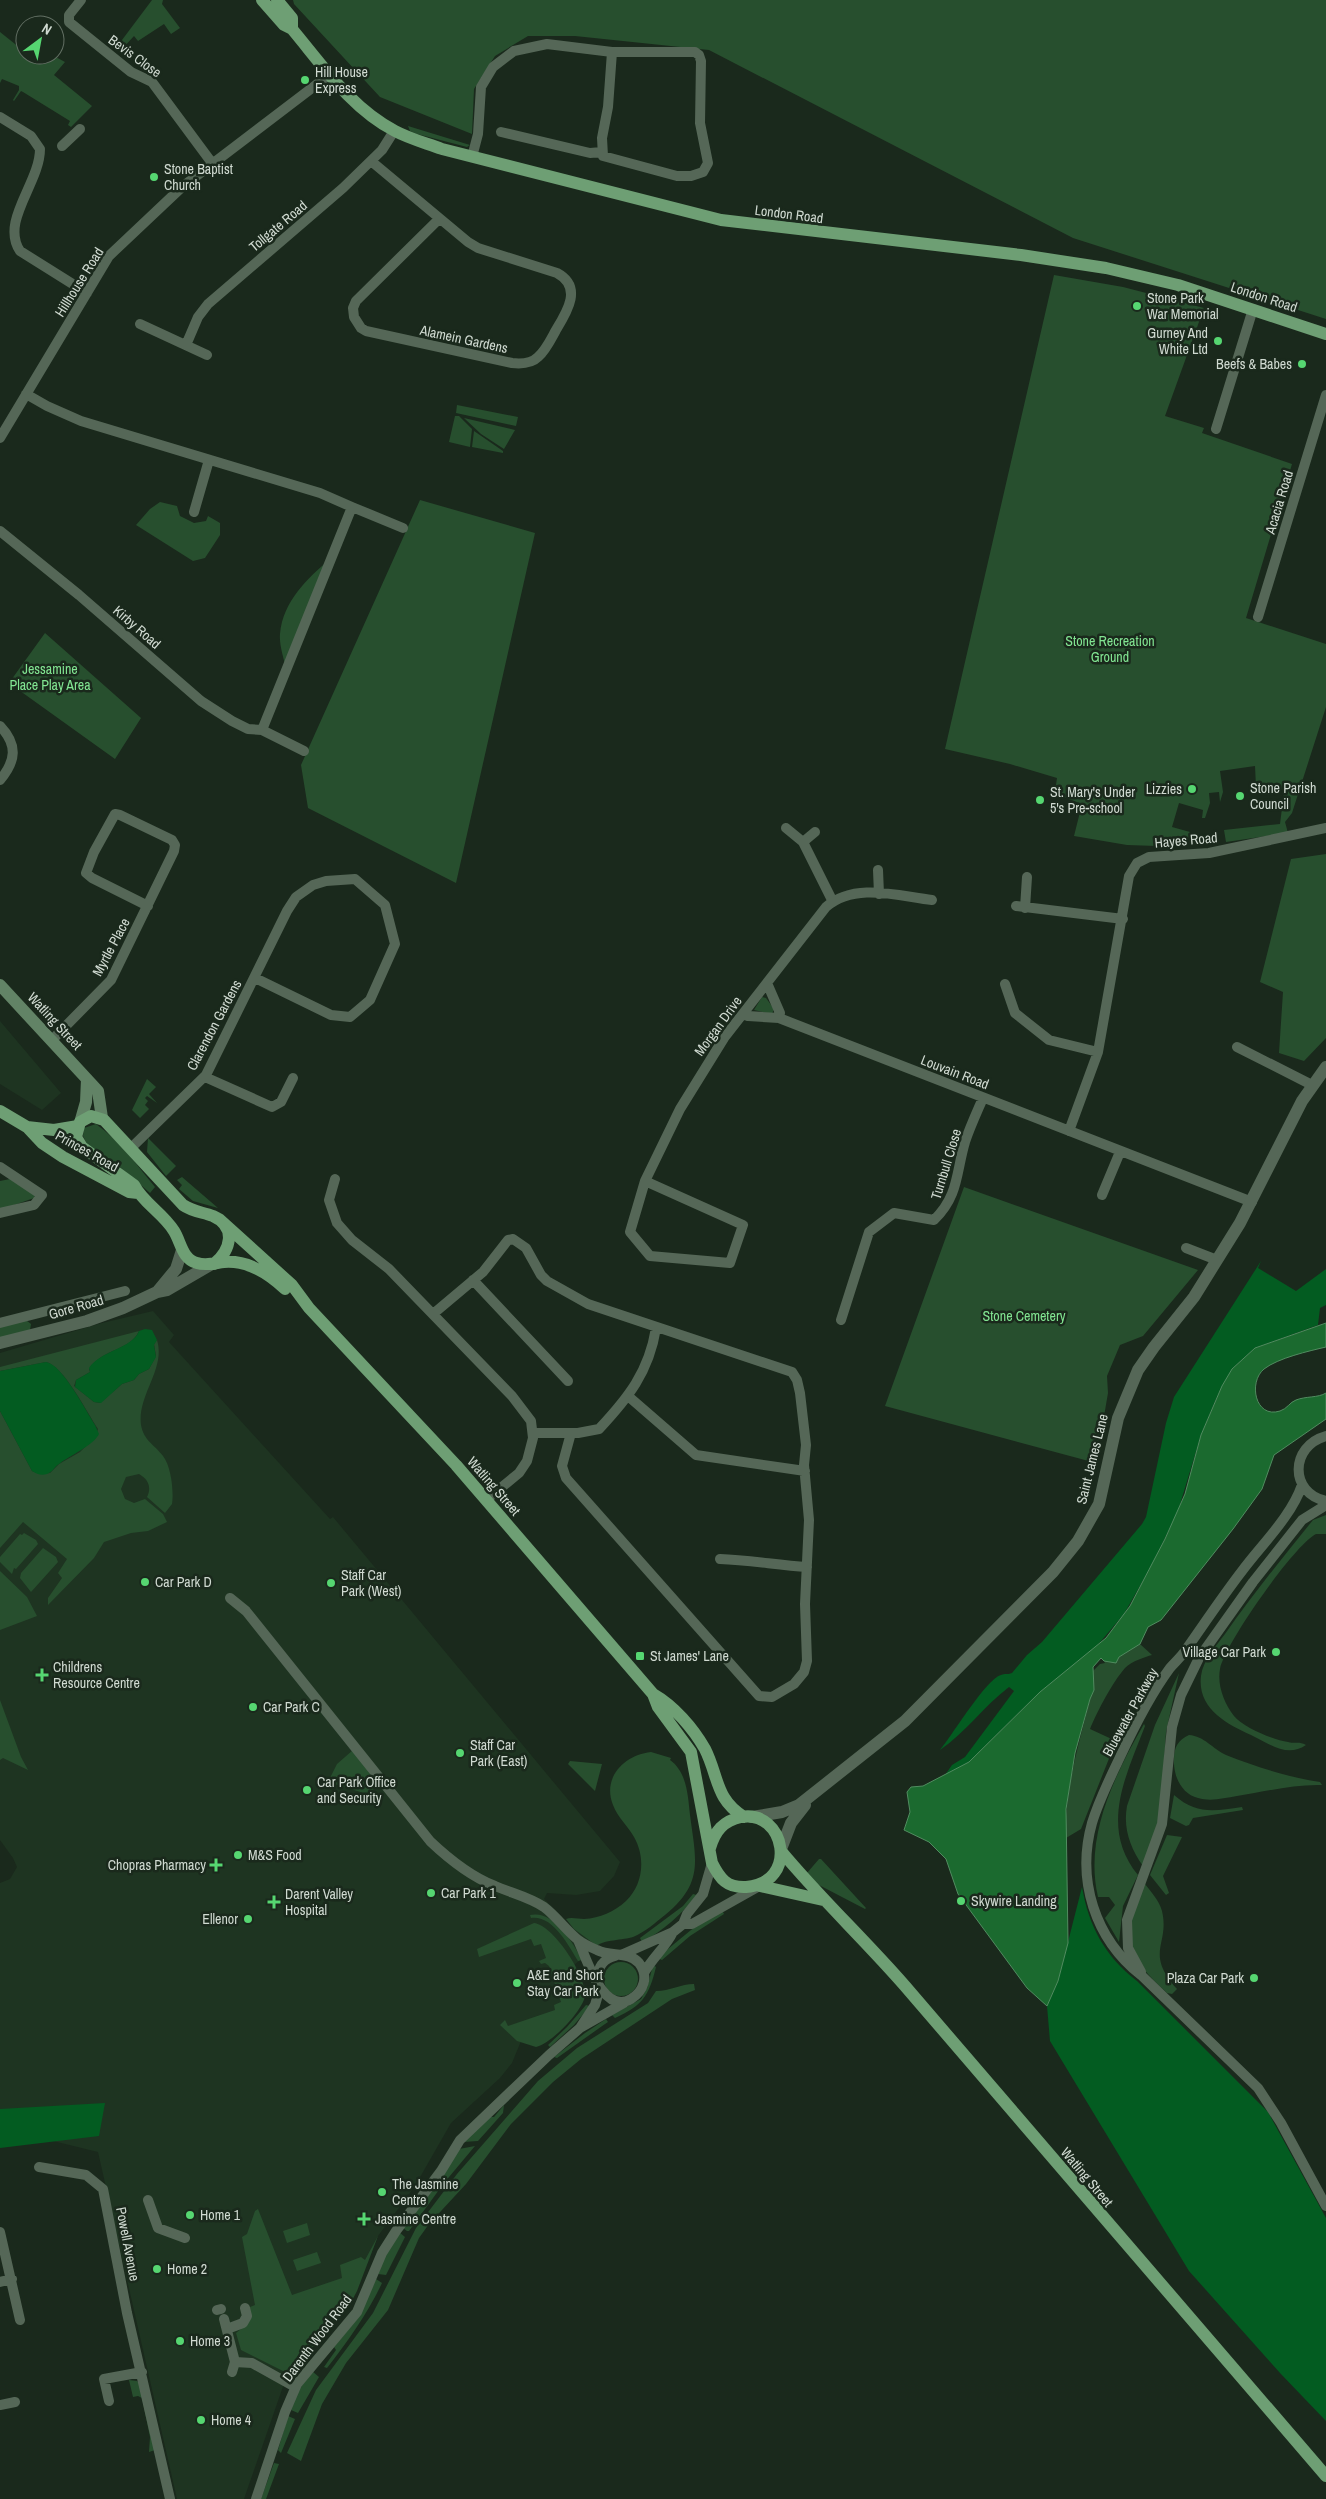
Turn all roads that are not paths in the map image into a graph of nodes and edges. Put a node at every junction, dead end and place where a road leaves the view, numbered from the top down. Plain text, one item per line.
1 (81, 0) edge
2 (270, 1) edge
3 (612, 52) junction
4 (330, 75) junction
5 (0, 116) edge
6 (80, 129) dead end
7 (394, 131) junction
8 (501, 132) dead end
9 (62, 146) dead end
10 (602, 152) junction
11 (472, 157) junction
12 (371, 162) junction
13 (212, 163) junction
14 (439, 220) junction
15 (87, 293) junction
16 (1253, 309) junction
17 (140, 324) dead end
18 (1326, 334) edge
19 (186, 346) junction
20 (207, 355) dead end
21 (26, 394) junction
22 (1326, 395) edge
23 (1216, 429) dead end
24 (0, 438) edge
25 (209, 460) junction
26 (352, 507) junction
27 (194, 512) dead end
28 (403, 528) dead end
29 (0, 531) edge
30 (1258, 617) dead end
31 (4, 729) edge
32 (262, 730) junction
33 (304, 751) dead end
34 (0, 780) edge
35 (786, 828) dead end
36 (1326, 828) edge
37 (815, 832) dead end
38 (803, 842) junction
39 (878, 870) dead end
40 (1027, 877) dead end
41 (879, 894) junction
42 (932, 900) dead end
43 (833, 902) junction
44 (148, 906) junction
45 (1123, 920) junction
46 (255, 978) junction
47 (767, 983) junction
48 (1005, 984) dead end
49 (0, 985) edge
50 (743, 1014) junction
51 (779, 1018) junction
52 (52, 1040) junction
53 (1237, 1047) dead end
54 (1098, 1052) junction
55 (1326, 1067) edge
56 (205, 1077) junction
57 (293, 1078) dead end
58 (87, 1079) junction
59 (1312, 1085) junction
60 (983, 1098) junction
61 (0, 1111) edge
62 (102, 1118) junction
63 (79, 1125) junction
64 (27, 1127) junction
65 (1069, 1131) junction
66 (132, 1147) junction
67 (1120, 1152) junction
68 (0, 1169) edge
69 (334, 1178) dead end
70 (645, 1181) junction
71 (138, 1193) junction
72 (1102, 1195) dead end
73 (1252, 1202) junction
74 (0, 1213) edge
75 (219, 1219) junction
76 (1186, 1248) dead end
77 (182, 1250) junction
78 (1217, 1260) junction
79 (212, 1264) junction
80 (473, 1280) junction
81 (125, 1291) dead end
82 (157, 1292) junction
83 (305, 1304) junction
84 (433, 1314) junction
85 (34, 1316) junction
86 (841, 1320) dead end
87 (0, 1323) edge
88 (656, 1328) junction
89 (38, 1333) junction
90 (0, 1343) edge
91 (568, 1381) dead end
92 (628, 1396) junction
93 (534, 1433) junction
94 (571, 1433) junction
95 (1326, 1436) edge
96 (805, 1471) junction
97 (1302, 1484) junction
98 (486, 1500) junction
99 (1326, 1503) edge
100 (720, 1559) dead end
101 (807, 1567) junction
102 (230, 1598) dead end
103 (653, 1694) junction
104 (810, 1798) junction
105 (748, 1817) junction
106 (710, 1848) junction
107 (781, 1850) junction
108 (712, 1863) junction
109 (760, 1886) junction
110 (823, 1900) junction
111 (683, 1924) junction
112 (673, 1932) junction
113 (578, 1940) junction
114 (618, 1956) junction
115 (644, 1973) junction
116 (1141, 1975) junction
117 (599, 1985) junction
118 (627, 2001) junction
119 (580, 2028) junction
120 (39, 2166) dead end
121 (148, 2200) dead end
122 (1326, 2206) edge
123 (0, 2232) edge
124 (186, 2238) dead end
125 (12, 2279) junction
126 (0, 2282) edge
127 (245, 2308) dead end
128 (20, 2320) dead end
129 (142, 2372) junction
130 (295, 2387) junction
131 (109, 2401) dead end
132 (15, 2402) dead end
133 (0, 2405) edge
134 (1326, 2476) edge
135 (170, 2499) edge
136 (256, 2499) edge

1 - 13 street, Bevis Close
2 - 4 main road, London Road
3 - 10 street
3 - 10 street
3 - 11 street
4 - 7 main road, London Road
4 - 13 street, Hillhouse Road
5 - 15 street
6 - 9 street
7 - 11 main road, London Road
7 - 12 street, Tollgate Road
8 - 10 street
11 - 16 main road, London Road
12 - 14 street, Alamein Gardens
12 - 19 street, Tollgate Road
13 - 15 street, Hillhouse Road
14 - 14 street, Alamein Gardens
15 - 21 street, Hillhouse Road
16 - 18 main road, London Road
16 - 23 street
17 - 19 street
19 - 20 street
21 - 24 street, Hillhouse Road
21 - 25 street
22 - 30 street, Acacia Road
25 - 26 street
25 - 27 street
26 - 28 street
26 - 32 street
29 - 32 street, Kirby Road
31 - 34 street
32 - 33 street, Kirby Road
35 - 38 street
36 - 45 street, Hayes Road
37 - 38 street
38 - 43 street
39 - 41 street
40 - 45 street
41 - 42 street, Morgan Drive
41 - 43 street, Morgan Drive
43 - 47 street, Morgan Drive
44 - 44 street, Myrtle Place
44 - 52 street, Myrtle Place
45 - 54 street, Hayes Road
46 - 46 street, Clarendon Gardens
46 - 56 street, Clarendon Gardens
47 - 50 street, Morgan Drive
47 - 51 street
48 - 54 street
49 - 52 main road, Watling Street
50 - 51 street, Louvain Road
50 - 70 street, Morgan Drive
51 - 60 street, Louvain Road
52 - 58 main road, Watling Street
53 - 59 street
54 - 65 street, Hayes Road
55 - 59 street, Saint James Lane
56 - 57 street
56 - 66 street, Clarendon Gardens
58 - 62 main road, Watling Street
58 - 63 main road
59 - 73 street, Saint James Lane
60 - 65 street, Louvain Road
60 - 86 street, Turnbull Close
61 - 64 main road, Princes Road
62 - 63 main road, Princes Road
62 - 66 main road, Watling Street
63 - 64 main road, Princes Road
63 - 71 main road
64 - 71 main road, Princes Road
65 - 67 street, Louvain Road
66 - 75 main road, Watling Street
67 - 72 street
67 - 73 street, Louvain Road
68 - 74 street
69 - 84 street
70 - 70 street, Morgan Drive
71 - 77 main road
73 - 78 street, Saint James Lane
75 - 79 main road
75 - 83 main road, Watling Street
76 - 78 street
77 - 79 main road
77 - 82 street, Gore Road
78 - 104 street, Saint James Lane
79 - 82 street, Gore Road
79 - 83 main road, Watling Street
80 - 84 street
80 - 88 street
80 - 91 street
81 - 85 street, Gore Road
82 - 89 street, Gore Road
83 - 98 main road, Watling Street
84 - 93 street
85 - 87 street, Gore Road
85 - 89 street
88 - 92 street
88 - 96 street
89 - 90 street, Gore Road
92 - 94 street
92 - 96 street
93 - 94 street
93 - 98 street
94 - 101 street
95 - 97 street
96 - 101 street
97 - 99 street
97 - 116 street, Bluewater Parkway
98 - 103 main road, Watling Street
99 - 116 street, Bluewater Parkway
100 - 101 street
102 - 113 street
103 - 105 main road, Watling Street
103 - 106 main road, Watling Street
104 - 105 street, Saint James Lane
104 - 107 street, Saint James Lane
105 - 106 main road
105 - 107 main road
106 - 108 main road
107 - 109 main road
107 - 110 main road, Watling Street
108 - 109 main road
108 - 111 street
109 - 110 main road
109 - 111 street
110 - 134 main road, Watling Street
111 - 112 street
112 - 114 street
112 - 115 street
113 - 114 street
113 - 117 street
114 - 115 street
114 - 117 street
115 - 118 street
116 - 122 street, Bluewater Parkway
117 - 118 street
117 - 119 street, Darenth Wood Road
118 - 119 street, Darenth Wood Road
119 - 130 street, Darenth Wood Road
120 - 129 street, Powell Avenue
121 - 124 street
123 - 125 street
125 - 126 street
125 - 128 street
127 - 130 street
129 - 131 street
129 - 135 street, Powell Avenue
130 - 136 street, Darenth Wood Road
132 - 133 street

